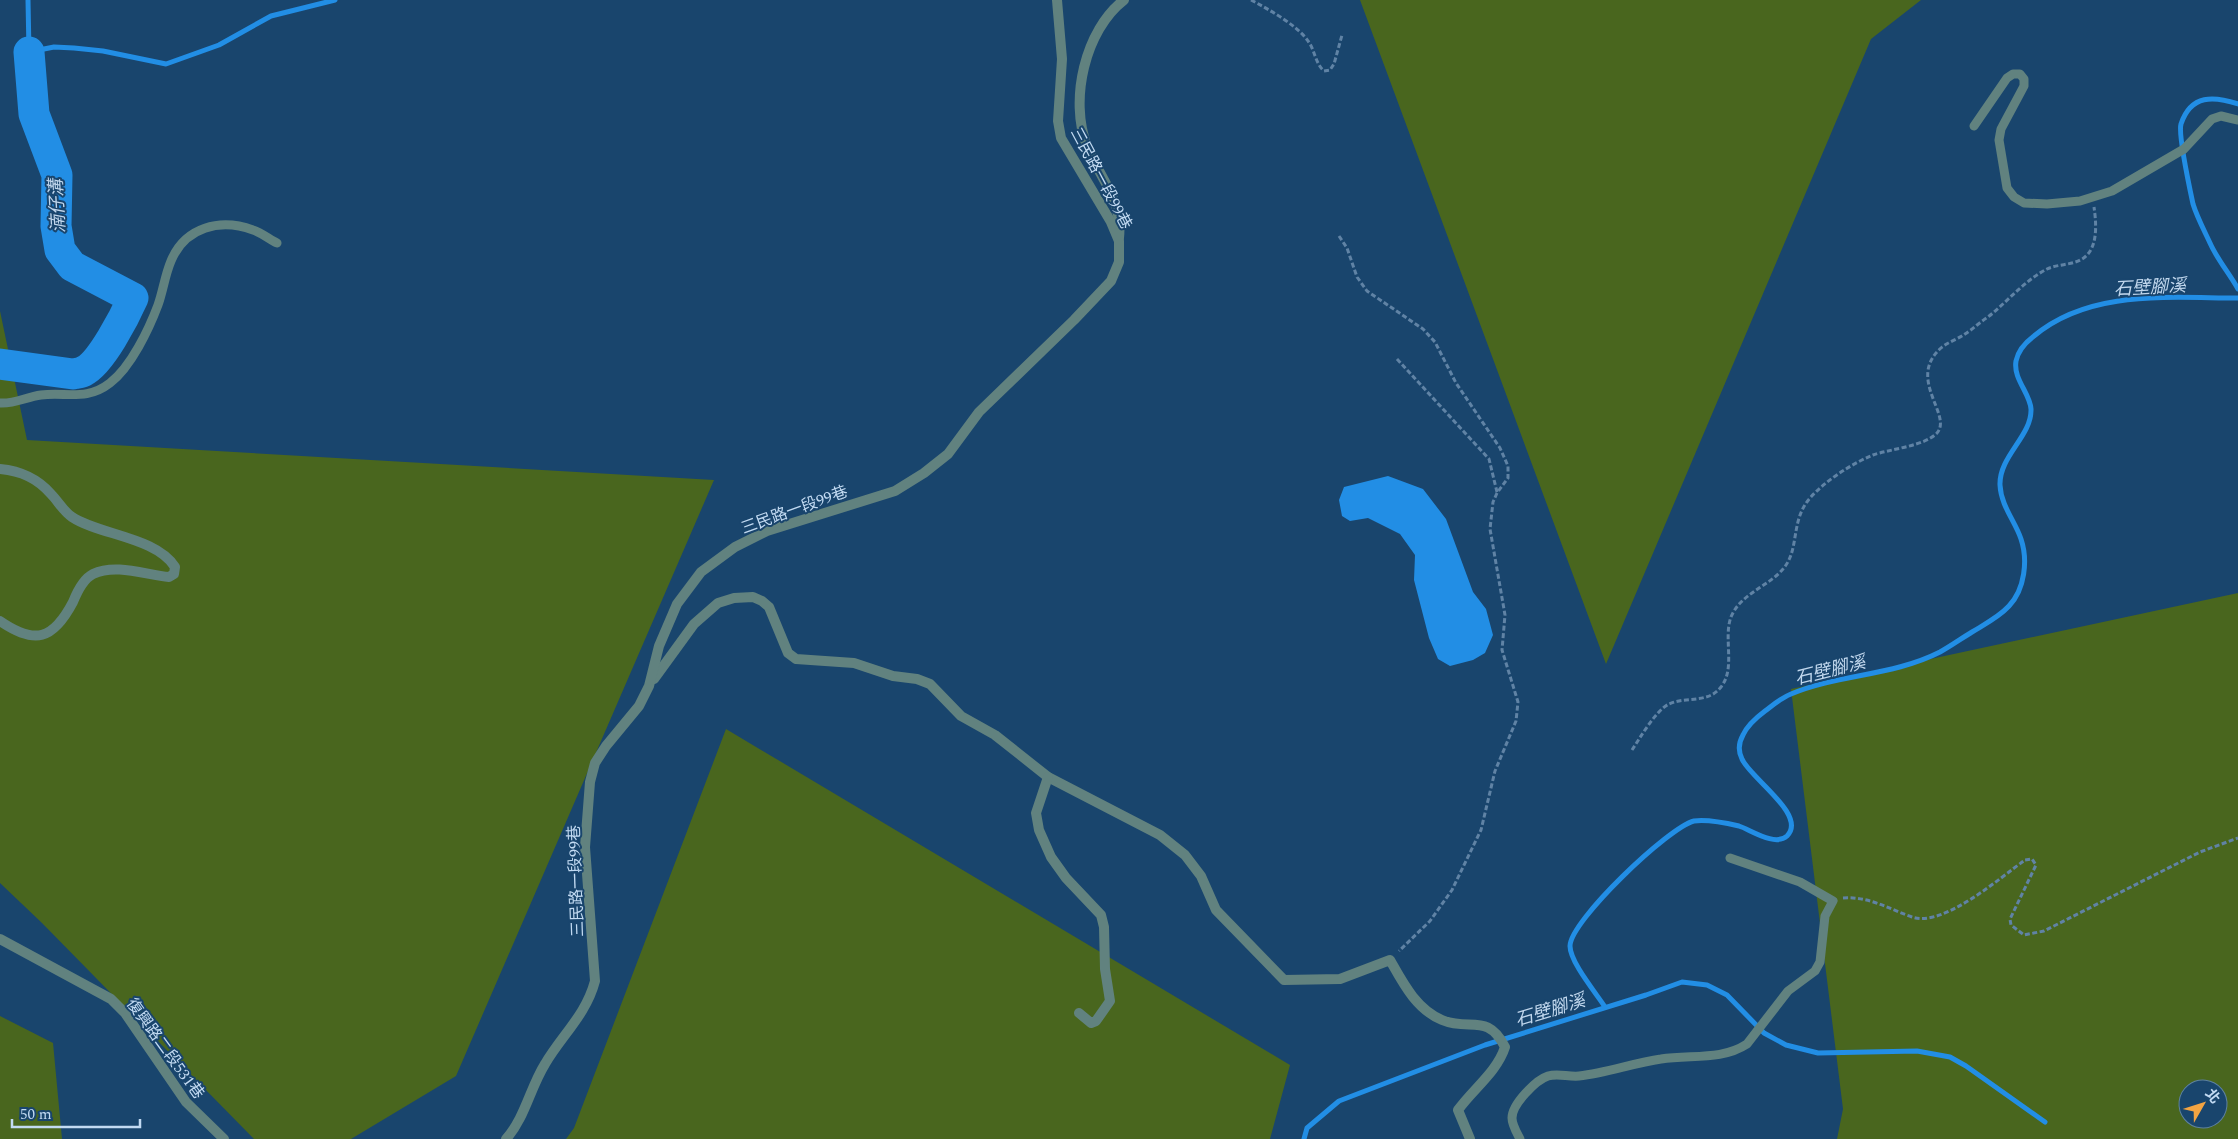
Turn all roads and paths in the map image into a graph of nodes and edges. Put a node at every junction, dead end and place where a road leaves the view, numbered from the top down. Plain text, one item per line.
1 (1057, 0) edge
2 (1124, 0) edge
3 (1251, 0) edge
4 (1342, 35) dead end
5 (2238, 120) edge
6 (1974, 126) dead end
7 (2094, 197) junction
8 (1338, 236) dead end
9 (1119, 241) junction
10 (277, 243) dead end
11 (1396, 359) dead end
12 (0, 403) edge
13 (0, 469) edge
14 (1497, 492) junction
15 (0, 621) edge
16 (649, 686) junction
17 (1632, 750) dead end
18 (1048, 778) junction
19 (2238, 838) edge
20 (1730, 858) dead end
21 (1833, 901) junction
22 (0, 939) edge
23 (1390, 960) junction
24 (1079, 1013) dead end
25 (224, 1139) edge
26 (506, 1139) edge
27 (1470, 1139) edge
28 (1520, 1139) edge

1 - 9 street, 三民路一段99巷
2 - 9 street
3 - 4 path
5 - 7 lane
6 - 7 lane
7 - 17 path
8 - 14 path
9 - 16 street, 三民路一段99巷
10 - 12 lane
11 - 14 path
13 - 15 street
14 - 23 path
16 - 18 street
16 - 26 street, 三民路一段99巷
18 - 23 street
18 - 24 street
19 - 21 path
20 - 21 lane
21 - 28 lane
22 - 25 street, 復興路二段531巷
23 - 27 street

